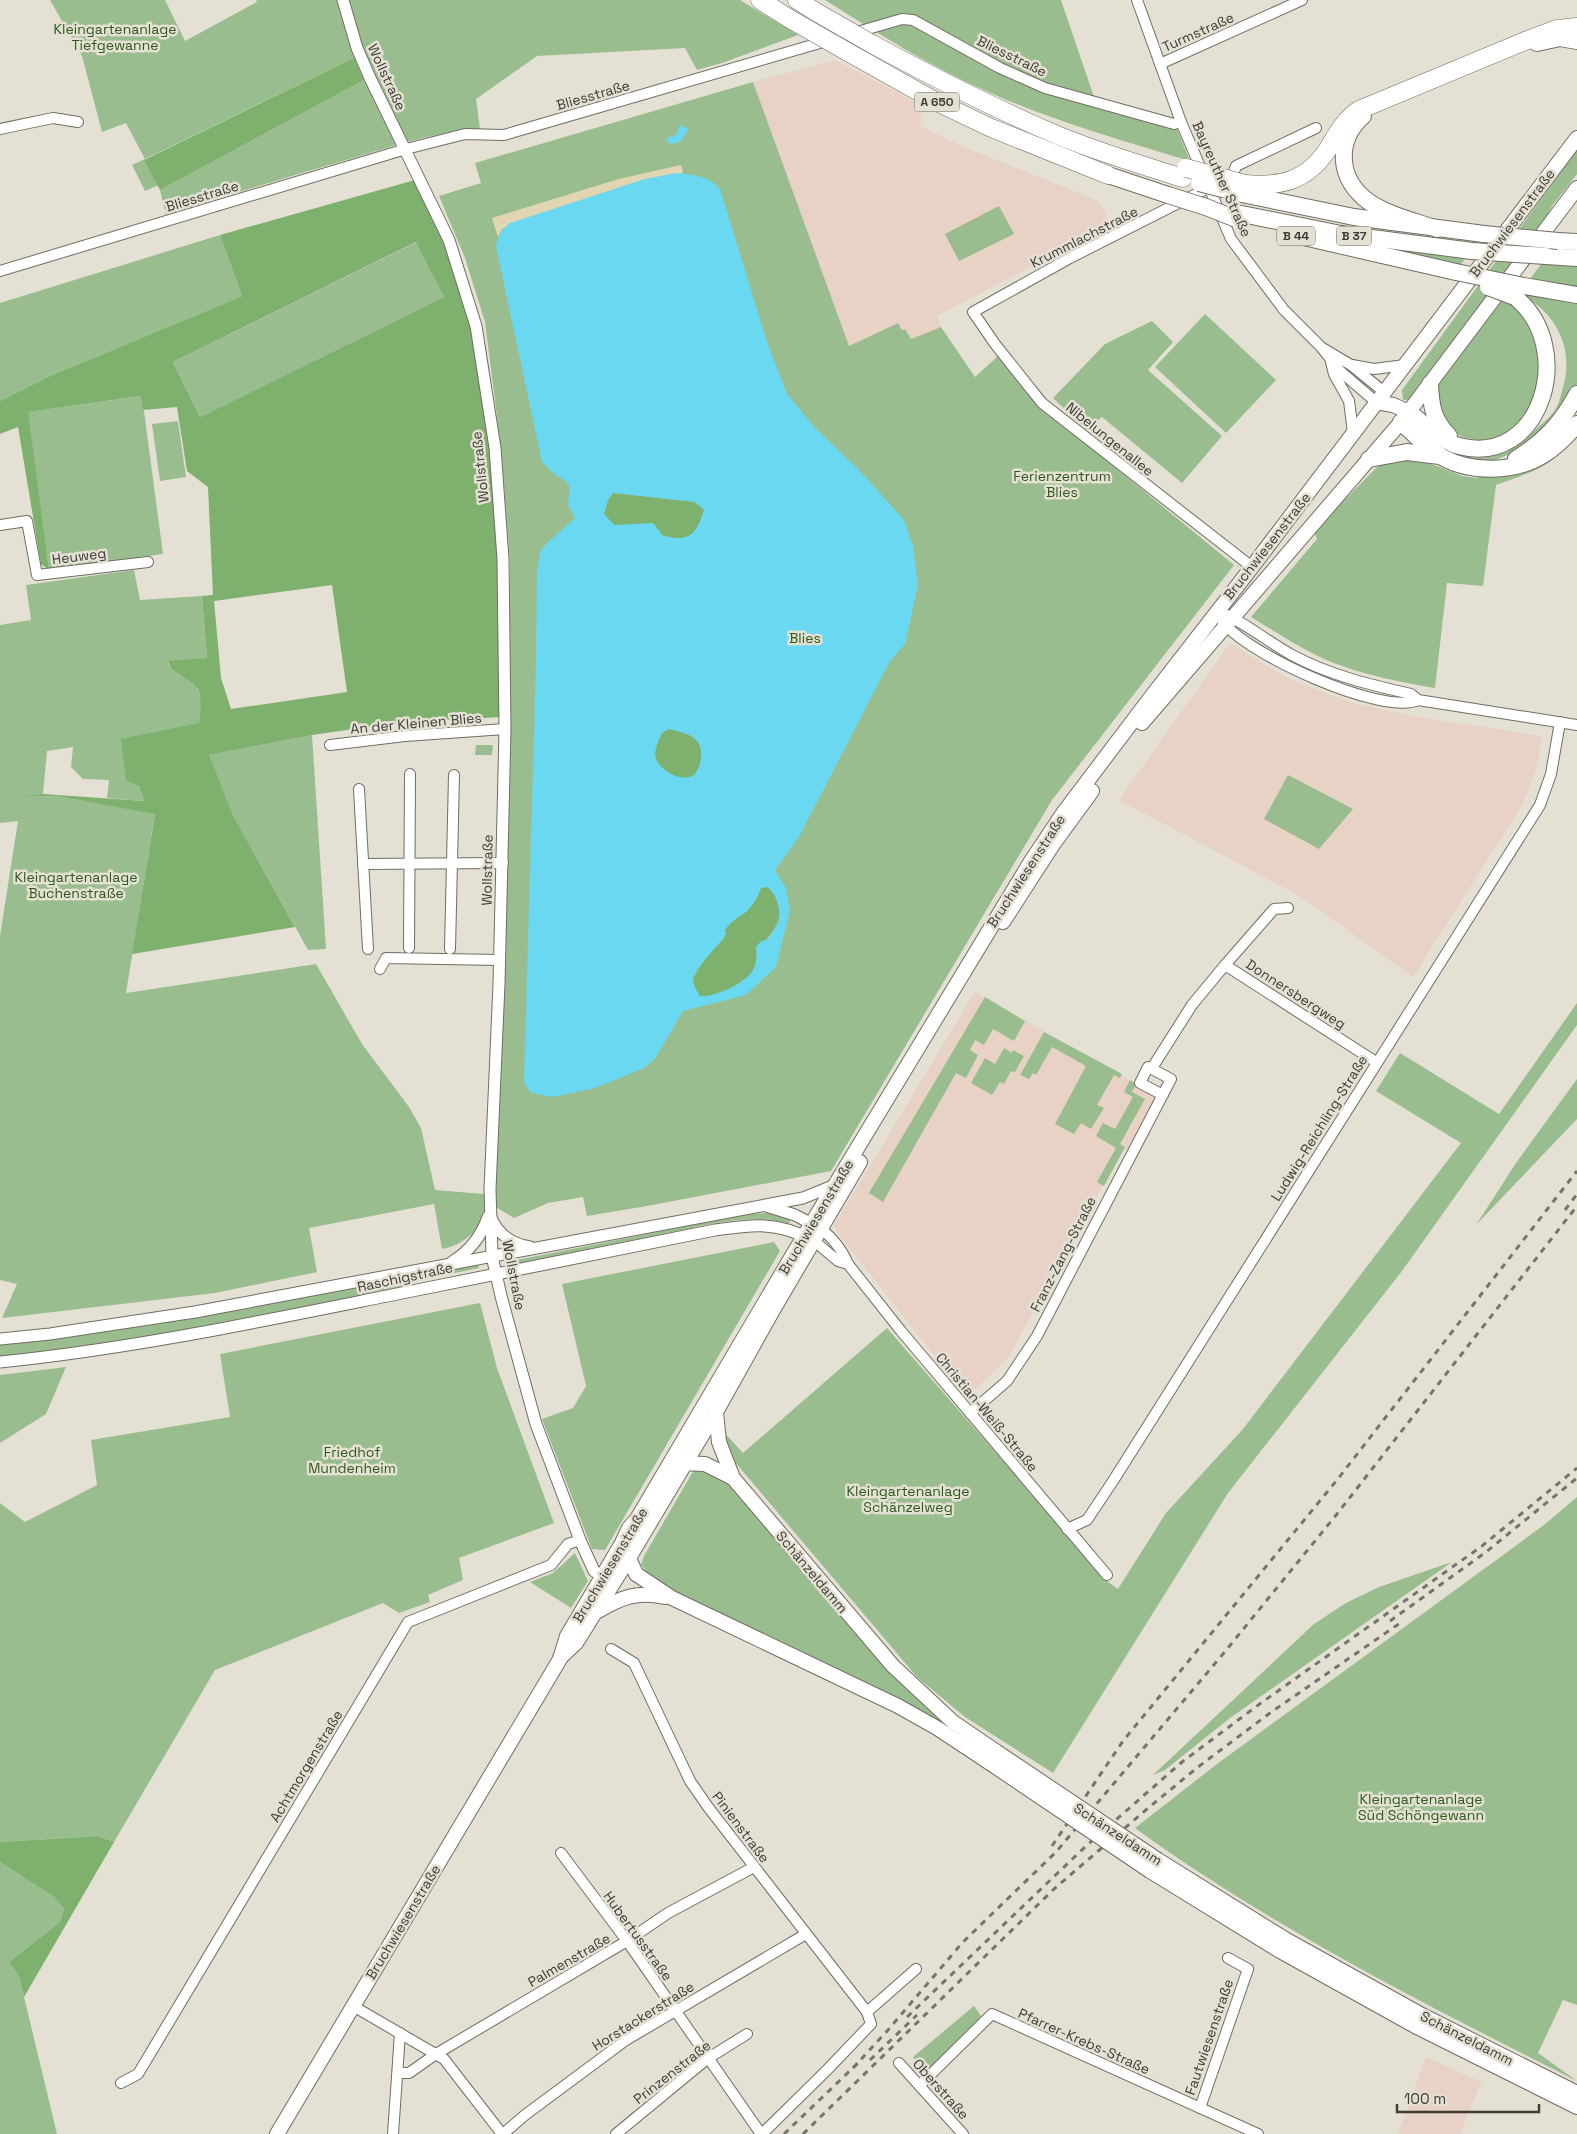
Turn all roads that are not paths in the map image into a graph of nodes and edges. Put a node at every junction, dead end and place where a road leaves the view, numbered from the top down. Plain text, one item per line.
1 (343, 0) edge
2 (760, 0) edge
3 (797, 0) edge
4 (1137, 0) edge
5 (1302, 0) edge
6 (1567, 35) edge
7 (1160, 64) junction
8 (78, 122) dead end
9 (1182, 122) junction
10 (1316, 128) dead end
11 (0, 129) edge
12 (1342, 134) junction
13 (1577, 138) edge
14 (406, 149) junction
15 (1108, 175) joint
16 (1194, 179) junction
17 (1577, 188) edge
18 (1243, 189) junction
19 (1209, 203) junction
20 (1236, 216) junction
21 (1438, 229) junction
22 (1577, 242) edge
23 (1577, 258) edge
24 (0, 271) edge
25 (1520, 292) junction
26 (1577, 295) edge
27 (973, 312) joint
28 (1321, 347) junction
29 (1331, 361) junction
30 (1351, 365) junction
31 (1405, 365) junction
32 (1430, 384) junction
33 (1577, 394) edge
34 (1380, 397) junction
35 (1405, 417) junction
36 (1577, 424) edge
37 (1353, 432) junction
38 (1434, 443) junction
39 (1369, 459) junction
40 (1501, 468) junction
41 (0, 525) edge
42 (148, 562) dead end
43 (1252, 567) junction
44 (1216, 611) junction
45 (1230, 622) junction
46 (1560, 722) junction
47 (1577, 725) edge
48 (505, 729) junction
49 (330, 746) dead end
50 (410, 774) dead end
51 (454, 775) dead end
52 (359, 789) dead end
53 (452, 863) junction
54 (503, 863) junction
55 (363, 864) junction
56 (410, 864) junction
57 (1288, 908) dead end
58 (409, 948) dead end
59 (368, 949) dead end
60 (450, 949) dead end
61 (500, 960) junction
62 (1225, 965) junction
63 (380, 969) dead end
64 (1376, 1062) junction
65 (1152, 1068) junction
66 (1163, 1095) junction
67 (835, 1185) junction
68 (762, 1205) junction
69 (489, 1214) junction
70 (813, 1232) junction
71 (535, 1248) junction
72 (492, 1256) junction
73 (448, 1264) junction
74 (496, 1274) junction
75 (357, 1281) junction
76 (361, 1302) junction
77 (50, 1334) junction
78 (0, 1339) edge
79 (53, 1356) junction
80 (0, 1362) edge
81 (716, 1412) junction
82 (970, 1413) junction
83 (686, 1462) junction
84 (670, 1464) junction
85 (732, 1478) junction
86 (637, 1519) junction
87 (1067, 1528) junction
88 (580, 1540) junction
89 (629, 1558) junction
90 (1107, 1575) dead end
91 (602, 1576) junction
92 (672, 1598) junction
93 (596, 1613) junction
94 (612, 1649) dead end
95 (560, 1659) junction
96 (993, 1757) junction
97 (561, 1853) dead end
98 (1154, 1866) junction
99 (754, 1867) junction
100 (806, 1934) junction
101 (627, 1942) junction
102 (1228, 1958) dead end
103 (916, 1969) dead end
104 (353, 2006) junction
105 (675, 2011) junction
106 (868, 2012) junction
107 (400, 2033) junction
108 (747, 2034) dead end
109 (436, 2054) junction
110 (708, 2060) junction
111 (899, 2063) dead end
112 (398, 2073) junction
113 (121, 2083) dead end
114 (920, 2085) junction
115 (1577, 2093) edge
116 (1577, 2107) edge
117 (1200, 2108) junction
118 (277, 2134) edge
119 (393, 2134) edge
120 (502, 2134) edge
121 (616, 2134) edge
122 (761, 2134) edge
123 (963, 2134) edge
124 (1258, 2134) edge

1 - 14 street, Wollstraße
2 - 15 highway, A 650, bridge
3 - 16 highway, A 650, bridge
4 - 7 street, Bayreuther Straße
5 - 7 street, Turmstraße
6 - 12 highway
7 - 9 street, Bayreuther Straße
8 - 11 street
9 - 14 street, Bliesstraße
9 - 16 street, Bayreuther Straße
10 - 19 street
12 - 18 highway
12 - 21 highway
13 - 31 main road, Bruchwiesenstraße
14 - 24 street, Bliesstraße
14 - 48 street, Wollstraße
15 - 19 highway, A 650, bridge
16 - 18 highway, bridge
16 - 19 street, Bayreuther Straße
16 - 27 street, Krummlachstraße
17 - 32 main road, Bruchwiesenstraße
18 - 21 highway, B 37
19 - 20 highway, B 44, bridge
19 - 28 street, Bayreuther Straße
20 - 23 highway, B 37, bridge
20 - 25 highway, B 44, bridge
21 - 22 highway, B 37, bridge
25 - 26 highway, B 44
25 - 38 highway
27 - 43 street, Nibelungenallee
28 - 29 street, Bayreuther Straße
28 - 30 street, Bayreuther Straße
29 - 34 street, Bayreuther Straße
29 - 37 street, Bayreuther Straße
30 - 31 street, Bayreuther Straße
30 - 34 street, Bayreuther Straße
31 - 34 main road, Bruchwiesenstraße
32 - 35 main road, Bruchwiesenstraße
32 - 38 highway
33 - 40 highway
34 - 35 main road
34 - 37 main road, Bruchwiesenstraße
35 - 38 highway
35 - 39 main road, Bruchwiesenstraße
36 - 40 highway
37 - 43 main road, Bruchwiesenstraße
38 - 39 highway
38 - 40 highway
39 - 45 main road, Bruchwiesenstraße
41 - 42 street, Heuweg
43 - 44 main road, Bruchwiesenstraße
44 - 45 street
44 - 67 main road, Bruchwiesenstraße
45 - 46 street
45 - 70 main road, Bruchwiesenstraße
46 - 47 street
46 - 64 street, Ludwig-Reichling-Straße
48 - 49 street, An der Kleinen Blies
48 - 54 street, Wollstraße
50 - 56 street
51 - 53 street
52 - 55 street
53 - 54 street
53 - 56 street
53 - 60 street
54 - 61 street, Wollstraße
55 - 56 street
55 - 59 street
56 - 58 street
57 - 62 street, Donnersbergweg
61 - 63 street
61 - 69 street, Wollstraße
62 - 64 street, Donnersbergweg
62 - 65 street
64 - 87 street, Ludwig-Reichling-Straße
65 - 66 street, Franz-Zang-Straße
65 - 66 street
66 - 82 street, Franz-Zang-Straße
67 - 68 street
67 - 70 main road, Bruchwiesenstraße
68 - 70 street, Raschigstraße
68 - 71 street, Raschigstraße
69 - 71 street
69 - 72 street, Wollstraße
69 - 73 street
70 - 74 street, Raschigstraße
70 - 81 main road, Bruchwiesenstraße
70 - 82 street, Christian-Weiß-Straße
70 - 84 main road, Bruchwiesenstraße
71 - 72 street, Raschigstraße
72 - 73 street, Raschigstraße
72 - 74 street, Wollstraße
73 - 75 street, Raschigstraße
74 - 76 street, Raschigstraße
74 - 88 street, Wollstraße
75 - 76 street
75 - 77 street, Raschigstraße
76 - 79 street, Raschigstraße
77 - 78 street, Raschigstraße
77 - 79 street
79 - 80 street, Raschigstraße
81 - 83 main road, Bruchwiesenstraße
81 - 85 main road, Schänzeldamm
82 - 87 street, Christian-Weiß-Straße
83 - 84 main road, Schänzeldamm
83 - 85 main road, Schänzeldamm
83 - 89 main road, Bruchwiesenstraße
84 - 86 main road, Bruchwiesenstraße
85 - 96 main road, Schänzeldamm
86 - 89 main road
86 - 91 main road, Bruchwiesenstraße
87 - 90 street, Christian-Weiß-Straße
88 - 91 street, Wollstraße
88 - 113 street, Achtmorgenstraße
89 - 92 main road, Schänzeldamm
89 - 93 main road, Bruchwiesenstraße
91 - 95 main road, Bruchwiesenstraße
92 - 93 main road, Schänzeldamm
92 - 96 main road, Schänzeldamm
93 - 95 main road, Bruchwiesenstraße
94 - 99 street, Pinienstraße
95 - 104 main road, Bruchwiesenstraße
96 - 98 main road, Schänzeldamm, bridge
97 - 101 street, Hubertusstraße
98 - 115 main road, Schänzeldamm
98 - 116 main road, Schänzeldamm
99 - 100 street, Pinienstraße
99 - 101 street, Palmenstraße
100 - 105 street, Horstackerstraße
100 - 106 street, Pinienstraße
101 - 105 street, Hubertusstraße
101 - 109 street, Palmenstraße
102 - 117 street, Fautwiesenstraße
103 - 106 street
104 - 107 street
104 - 118 main road, Bruchwiesenstraße
105 - 110 street, Hubertusstraße
105 - 120 street, Horstackerstraße
106 - 122 street
107 - 109 street
107 - 112 street
108 - 110 street, Prinzenstraße
109 - 112 street, Palmenstraße
109 - 120 street
110 - 121 street, Prinzenstraße
110 - 122 street, Hubertusstraße
111 - 114 street, Oberstraße
112 - 119 street
114 - 117 street, Pfarrer-Krebs-Straße
114 - 123 street, Oberstraße
117 - 124 street, Pfarrer-Krebs-Straße

